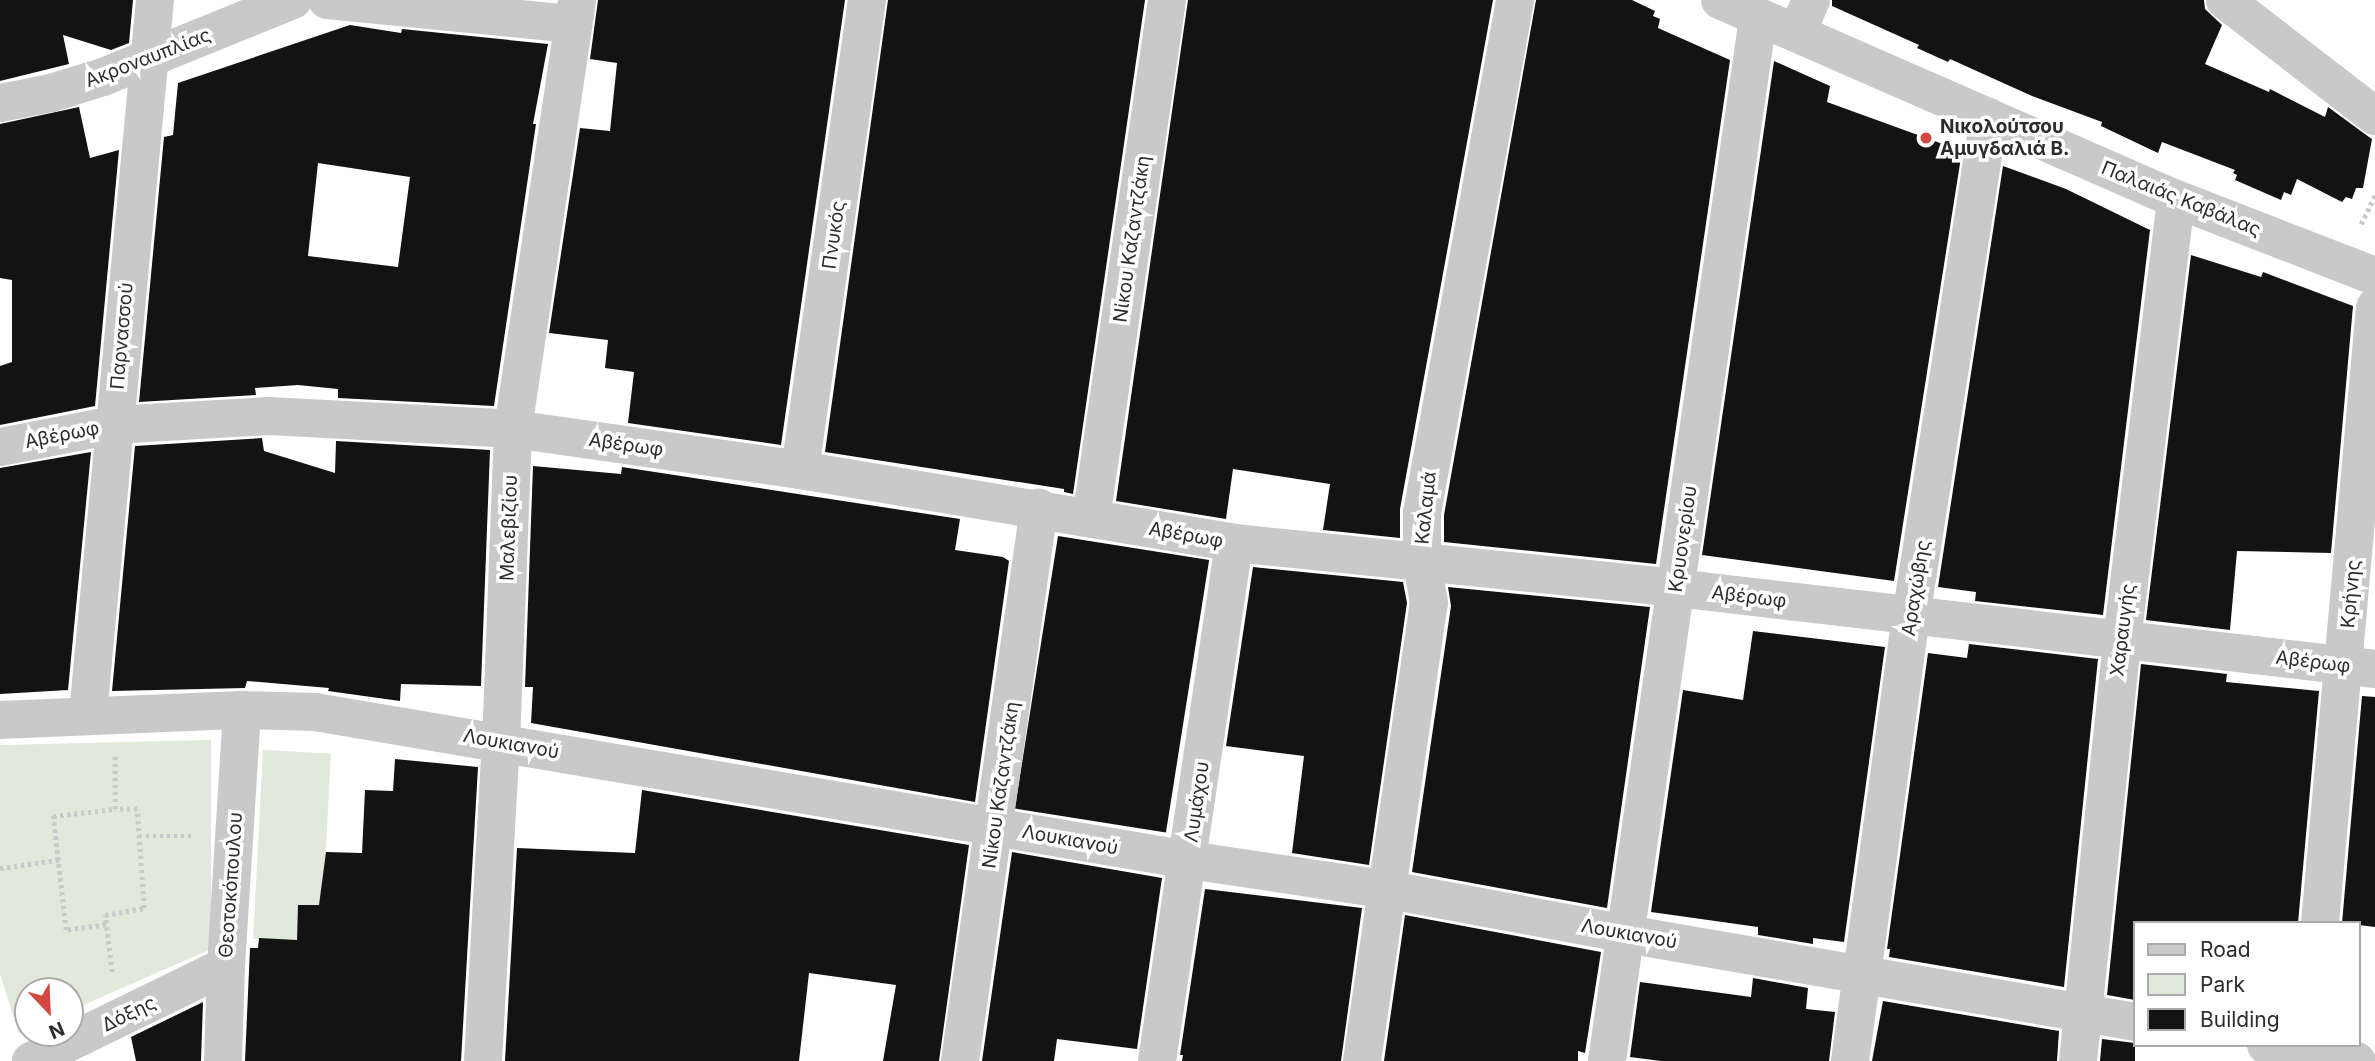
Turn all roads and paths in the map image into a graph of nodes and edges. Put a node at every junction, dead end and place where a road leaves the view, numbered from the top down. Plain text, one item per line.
1 (155, 0) edge
2 (293, 0) edge
3 (327, 0) edge
4 (867, 0) edge
5 (1167, 0) edge
6 (1515, 0) edge
7 (1720, 0) edge
8 (2225, 0) edge
9 (575, 12) edge
10 (1804, 17) edge
11 (1758, 18) junction
12 (148, 61) junction
13 (0, 103) edge
14 (1989, 117) junction
15 (2375, 117) edge
16 (2176, 199) junction
17 (2375, 276) edge
18 (2375, 307) edge
19 (113, 425) junction
20 (513, 429) junction
21 (0, 447) edge
22 (800, 470) junction
23 (1039, 508) junction
24 (1091, 519) junction
25 (1234, 543) junction
26 (1422, 562) junction
27 (1676, 588) junction
28 (1911, 617) junction
29 (2122, 640) junction
30 (2360, 668) edge
31 (242, 710) junction
32 (101, 714) junction
33 (0, 720) edge
34 (501, 743) junction
35 (115, 809) junction
36 (995, 827) junction
37 (139, 836) junction
38 (234, 836) junction
39 (58, 860) junction
40 (1189, 860) junction
41 (0, 868) edge
42 (1389, 890) junction
43 (2320, 921) edge
44 (106, 925) junction
45 (1626, 934) junction
46 (226, 966) junction
47 (1862, 975) junction
48 (2084, 1013) junction
49 (118, 1019) junction
50 (2134, 1022) edge
51 (2276, 1047) edge
52 (2308, 1053) edge
53 (31, 1061) edge
54 (223, 1061) edge
55 (483, 1061) edge
56 (960, 1061) edge
57 (1157, 1061) edge
58 (1362, 1061) edge
59 (1607, 1061) edge
60 (1850, 1061) edge
61 (2078, 1061) edge
62 (2357, 1061) edge

1 - 12 street, Παρνασσού
2 - 12 street, Ακροναυπλίας
3 - 9 street
4 - 22 street, Πνυκός
5 - 24 street, Νίκου Καζαντζάκη
6 - 26 street, Καλαμά
7 - 11 street, Παλαιάς Καβάλας
8 - 15 street
9 - 20 street, Μαλεβιζίου
10 - 11 street, Παλαιάς Καβάλας
10 - 14 street, Παλαιάς Καβάλας
11 - 27 street, Κρυονερίου
12 - 13 street, Ακροναυπλίας
12 - 19 street, Παρνασσού
14 - 16 street, Παλαιάς Καβάλας
14 - 28 street, Αραχώβης
16 - 17 street, Παλαιάς Καβάλας
16 - 29 street, Χαραυγής
18 - 30 street, Κρήνης
19 - 20 street, Αβέρωφ
19 - 21 street, Αβέρωφ
19 - 32 street, Παρνασσού
20 - 22 street, Αβέρωφ
20 - 34 street, Μαλεβιζίου
22 - 23 street, Αβέρωφ
23 - 24 street, Αβέρωφ
23 - 36 street, Νίκου Καζαντζάκη
24 - 25 street, Αβέρωφ
25 - 26 street, Αβέρωφ
25 - 40 street, Λυμάχου
26 - 27 street, Αβέρωφ
26 - 42 street, Καλαμά
27 - 28 street, Αβέρωφ
27 - 45 street, Κρυονερίου
28 - 29 street, Αβέρωφ
28 - 47 street, Αραχώβης
29 - 30 street, Αβέρωφ
29 - 48 street, Χαραυγής
30 - 43 street, Κρήνης
31 - 32 street, Λουκιανού
31 - 34 street, Λουκιανού
31 - 38 street, Θεοτοκόπουλου
32 - 33 street, Λουκιανού
32 - 35 path
34 - 36 street, Λουκιανού
34 - 55 street, Μαλεβιζίου
35 - 37 path
35 - 39 path
36 - 40 street, Λουκιανού
36 - 56 street, Νίκου Καζαντζάκη
37 - 38 path
37 - 44 path
38 - 46 street, Θεοτοκόπουλου
39 - 41 path
39 - 44 path
40 - 42 street, Λουκιανού
40 - 57 street, Λυμάχου
42 - 45 street, Λουκιανού
42 - 58 street, Καλαμά
44 - 49 path
45 - 47 street, Λουκιανού
45 - 59 street, Κρυονερίου
46 - 49 street, Δόξης
46 - 54 street, Θεοτοκόπουλου
47 - 48 street, Λουκιανού
47 - 60 street, Αραχώβης
48 - 50 street, Λουκιανού
48 - 61 street, Χαραυγής
49 - 53 street, Δόξης
51 - 52 street
52 - 62 street

